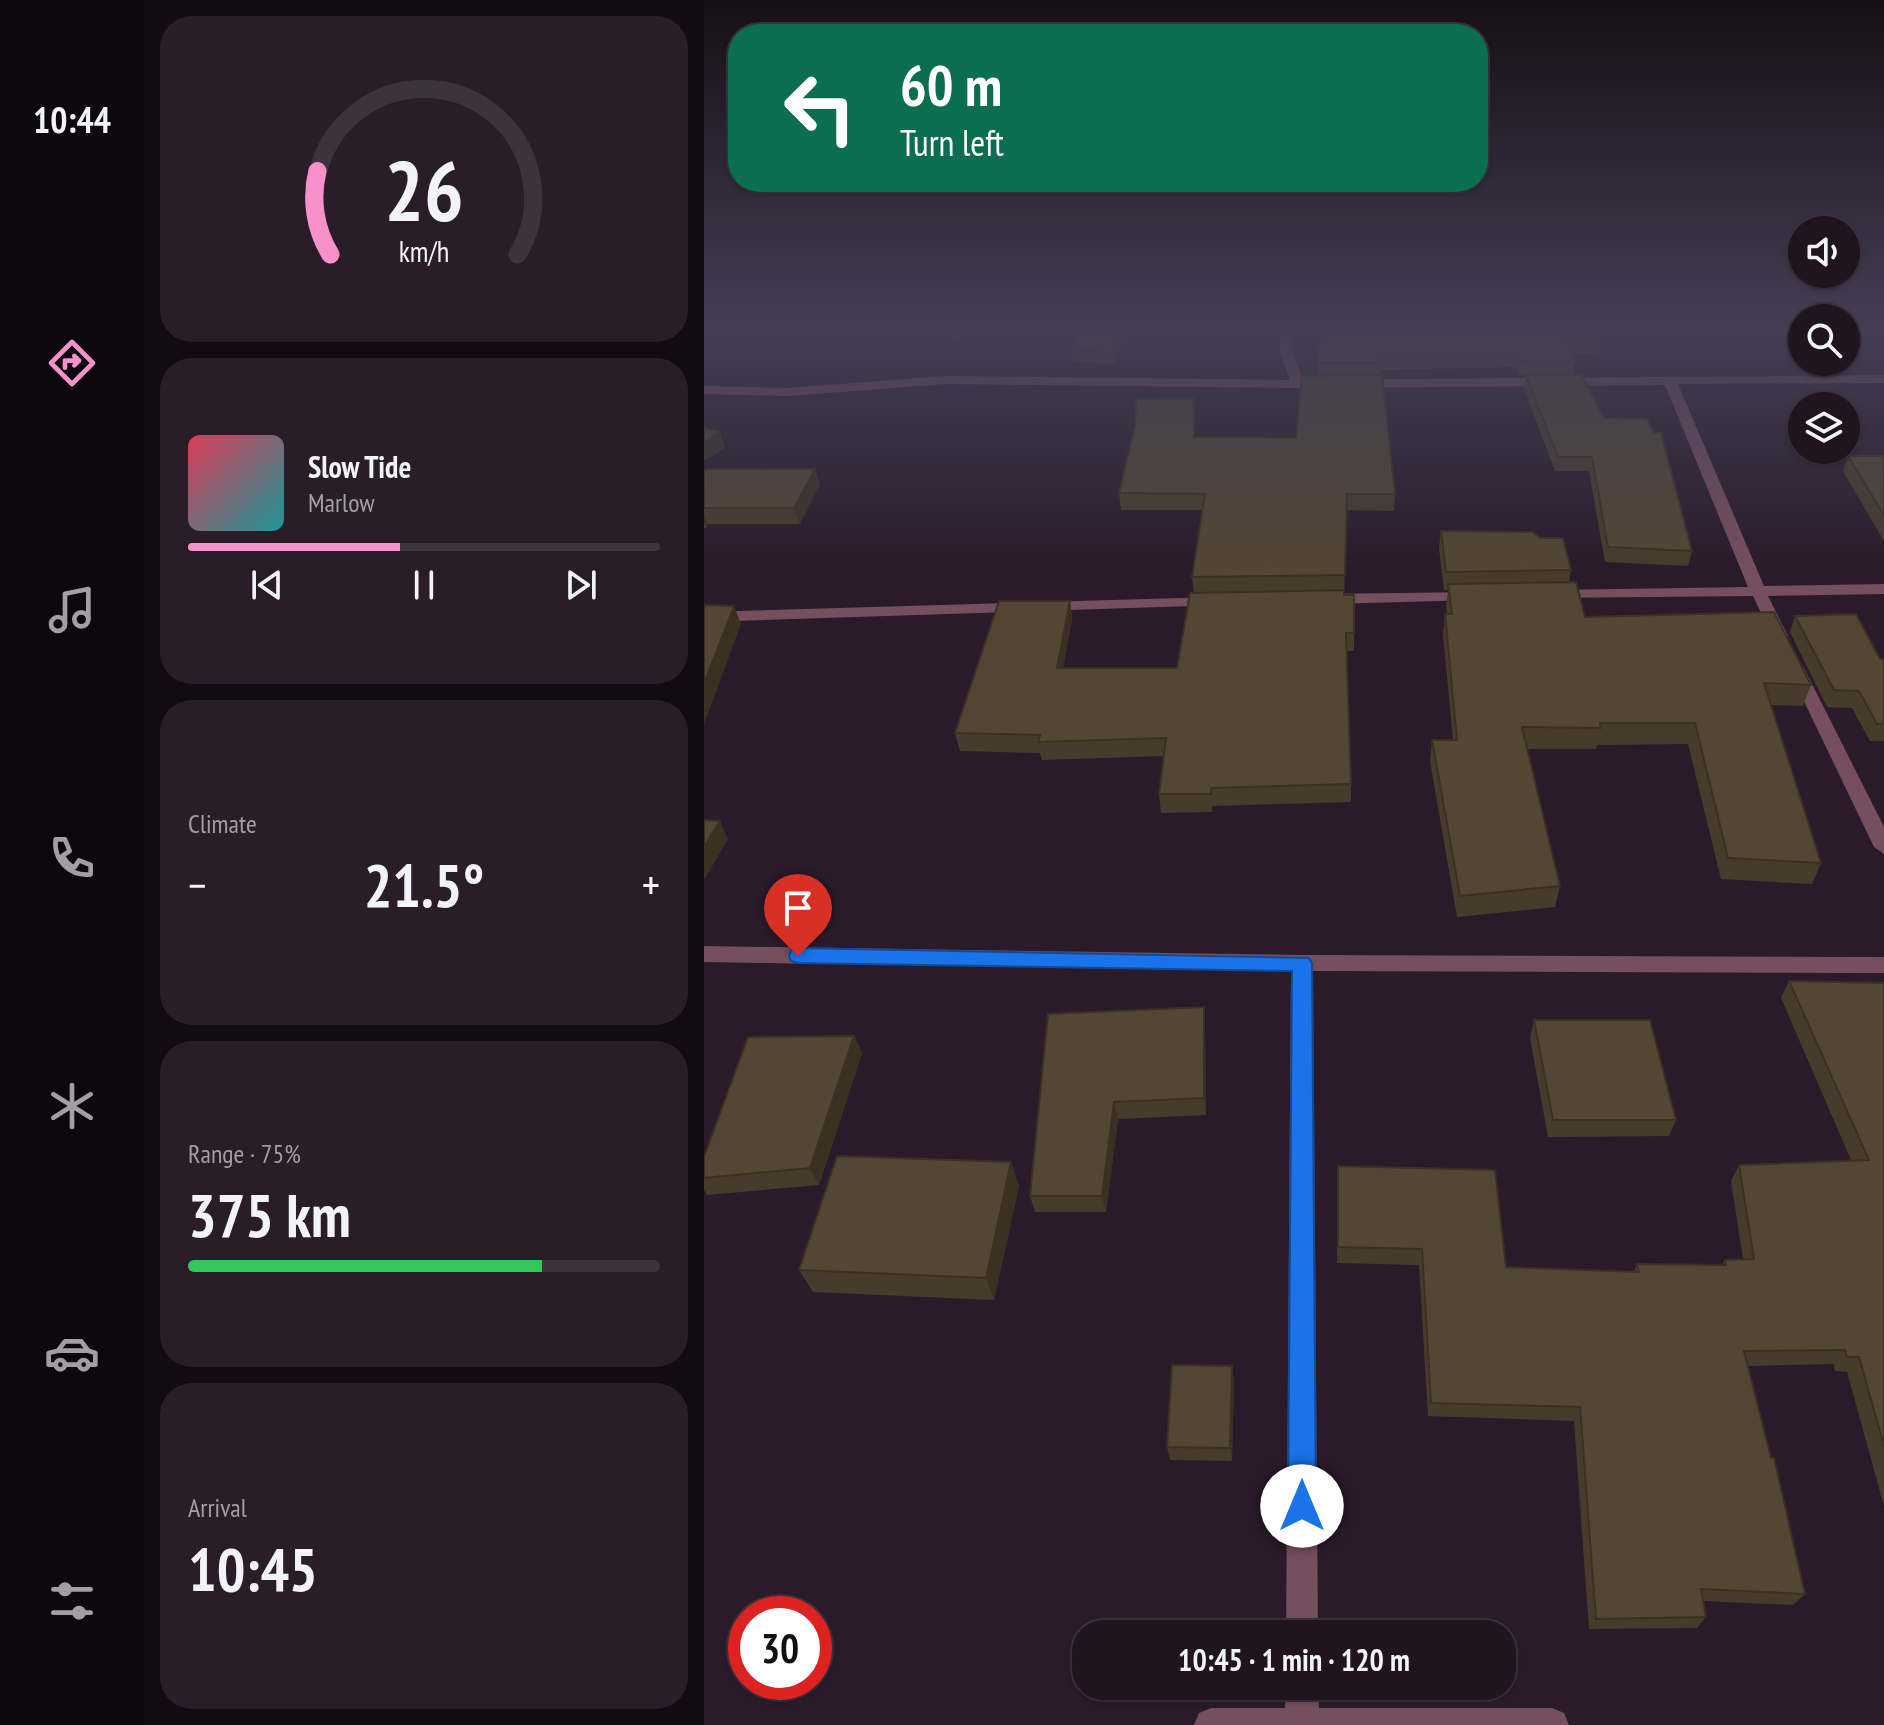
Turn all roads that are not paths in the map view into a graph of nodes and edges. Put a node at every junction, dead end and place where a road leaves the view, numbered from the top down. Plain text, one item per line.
1 (1681, 408) edge
2 (1884, 589) edge
3 (1758, 591) junction
4 (1537, 595) edge
5 (1490, 596) edge
6 (1317, 600) edge
7 (1238, 601) edge
8 (704, 617) edge
9 (1884, 847) edge
10 (704, 954) edge
11 (1302, 963) junction
12 (1884, 965) edge
13 (1302, 1620) edge
14 (1302, 1700) edge
15 (1302, 1724) edge
16 (1211, 1725) edge
17 (1552, 1725) edge

1 - 3 street
2 - 3 street
3 - 4 street
3 - 9 street
5 - 6 street
7 - 8 street
10 - 11 street
11 - 12 street
11 - 13 street
14 - 15 street
15 - 16 street
15 - 17 street

